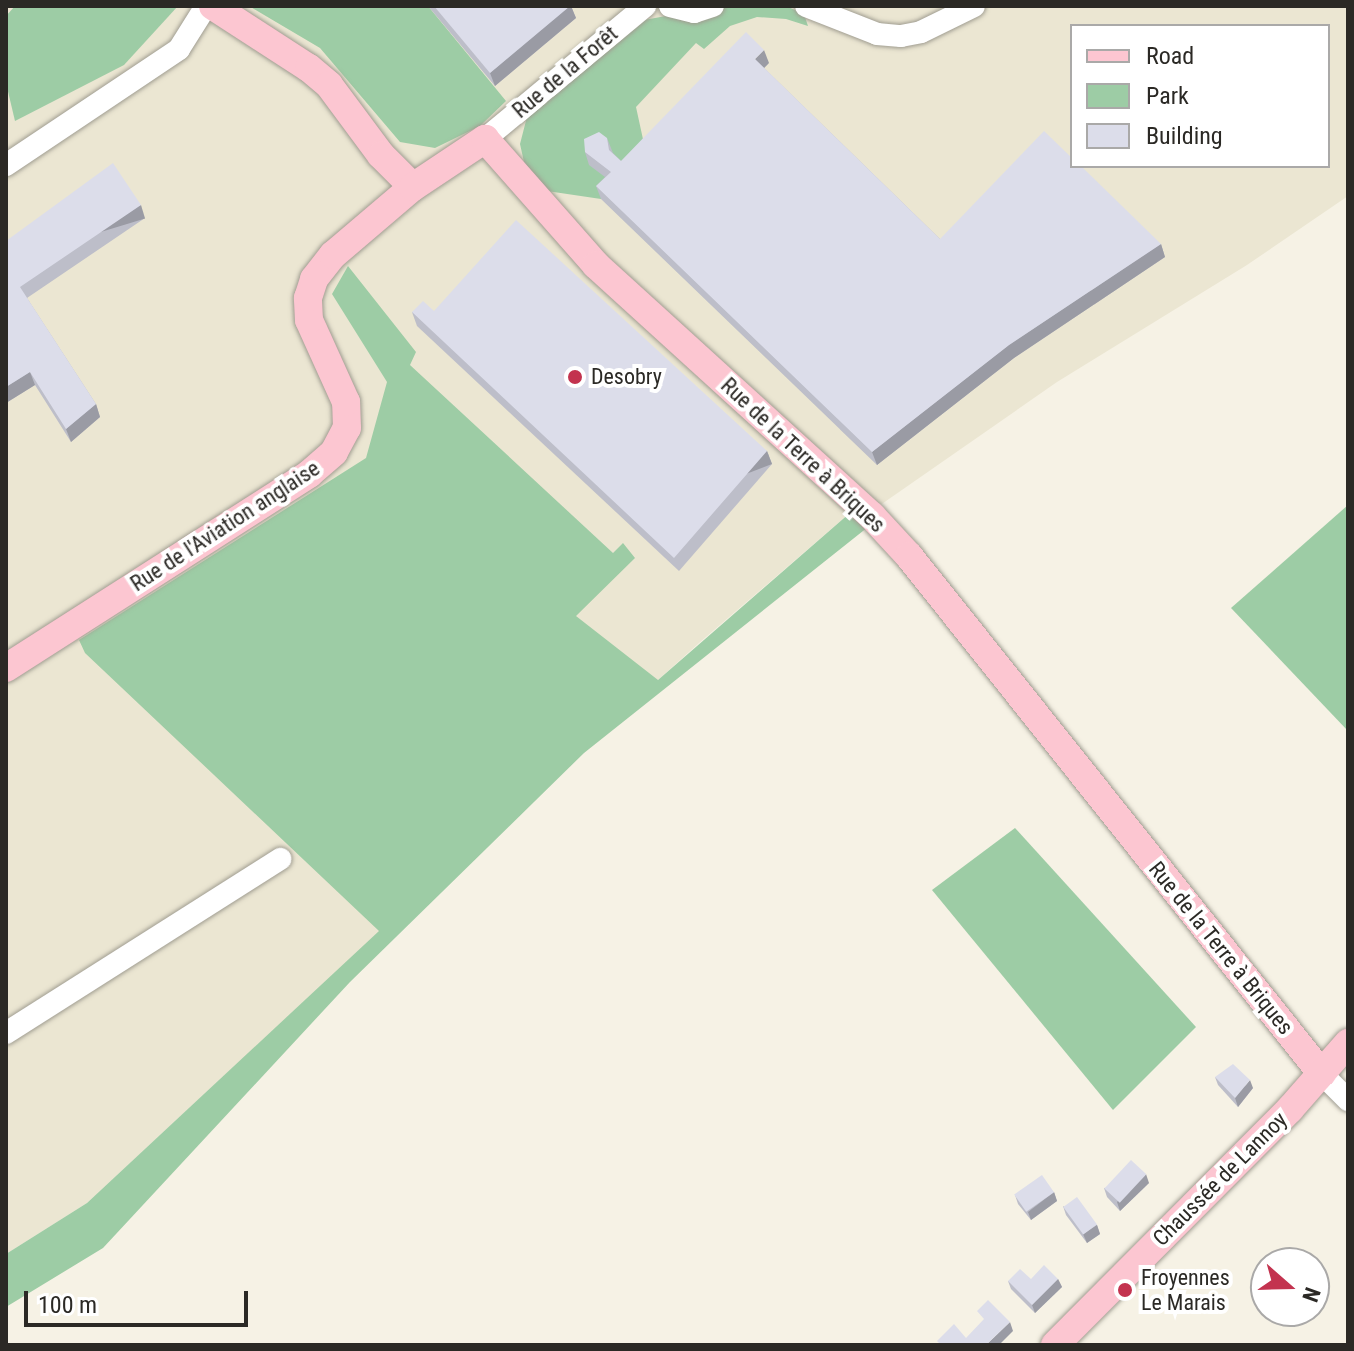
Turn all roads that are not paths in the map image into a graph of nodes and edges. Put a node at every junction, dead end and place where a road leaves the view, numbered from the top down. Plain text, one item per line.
1 (206, 6) edge
2 (213, 6) edge
3 (645, 6) edge
4 (670, 6) edge
5 (713, 6) edge
6 (806, 6) edge
7 (974, 6) edge
8 (485, 139) junction
9 (6, 165) edge
10 (413, 187) junction
11 (6, 668) edge
12 (280, 859) dead end
13 (6, 1033) edge
14 (1348, 1043) edge
15 (1322, 1074) junction
16 (1348, 1100) edge
17 (1055, 1345) edge

1 - 9 street
2 - 10 main road
3 - 8 street, Rue de la Forêt
4 - 5 street
6 - 7 street
8 - 10 main road
8 - 15 main road, Rue de la Terre à Briques
10 - 11 main road, Rue de l'Aviation anglaise
12 - 13 street
14 - 15 main road, Chaussée de Lannoy
15 - 16 street
15 - 17 main road, Chaussée de Lannoy

